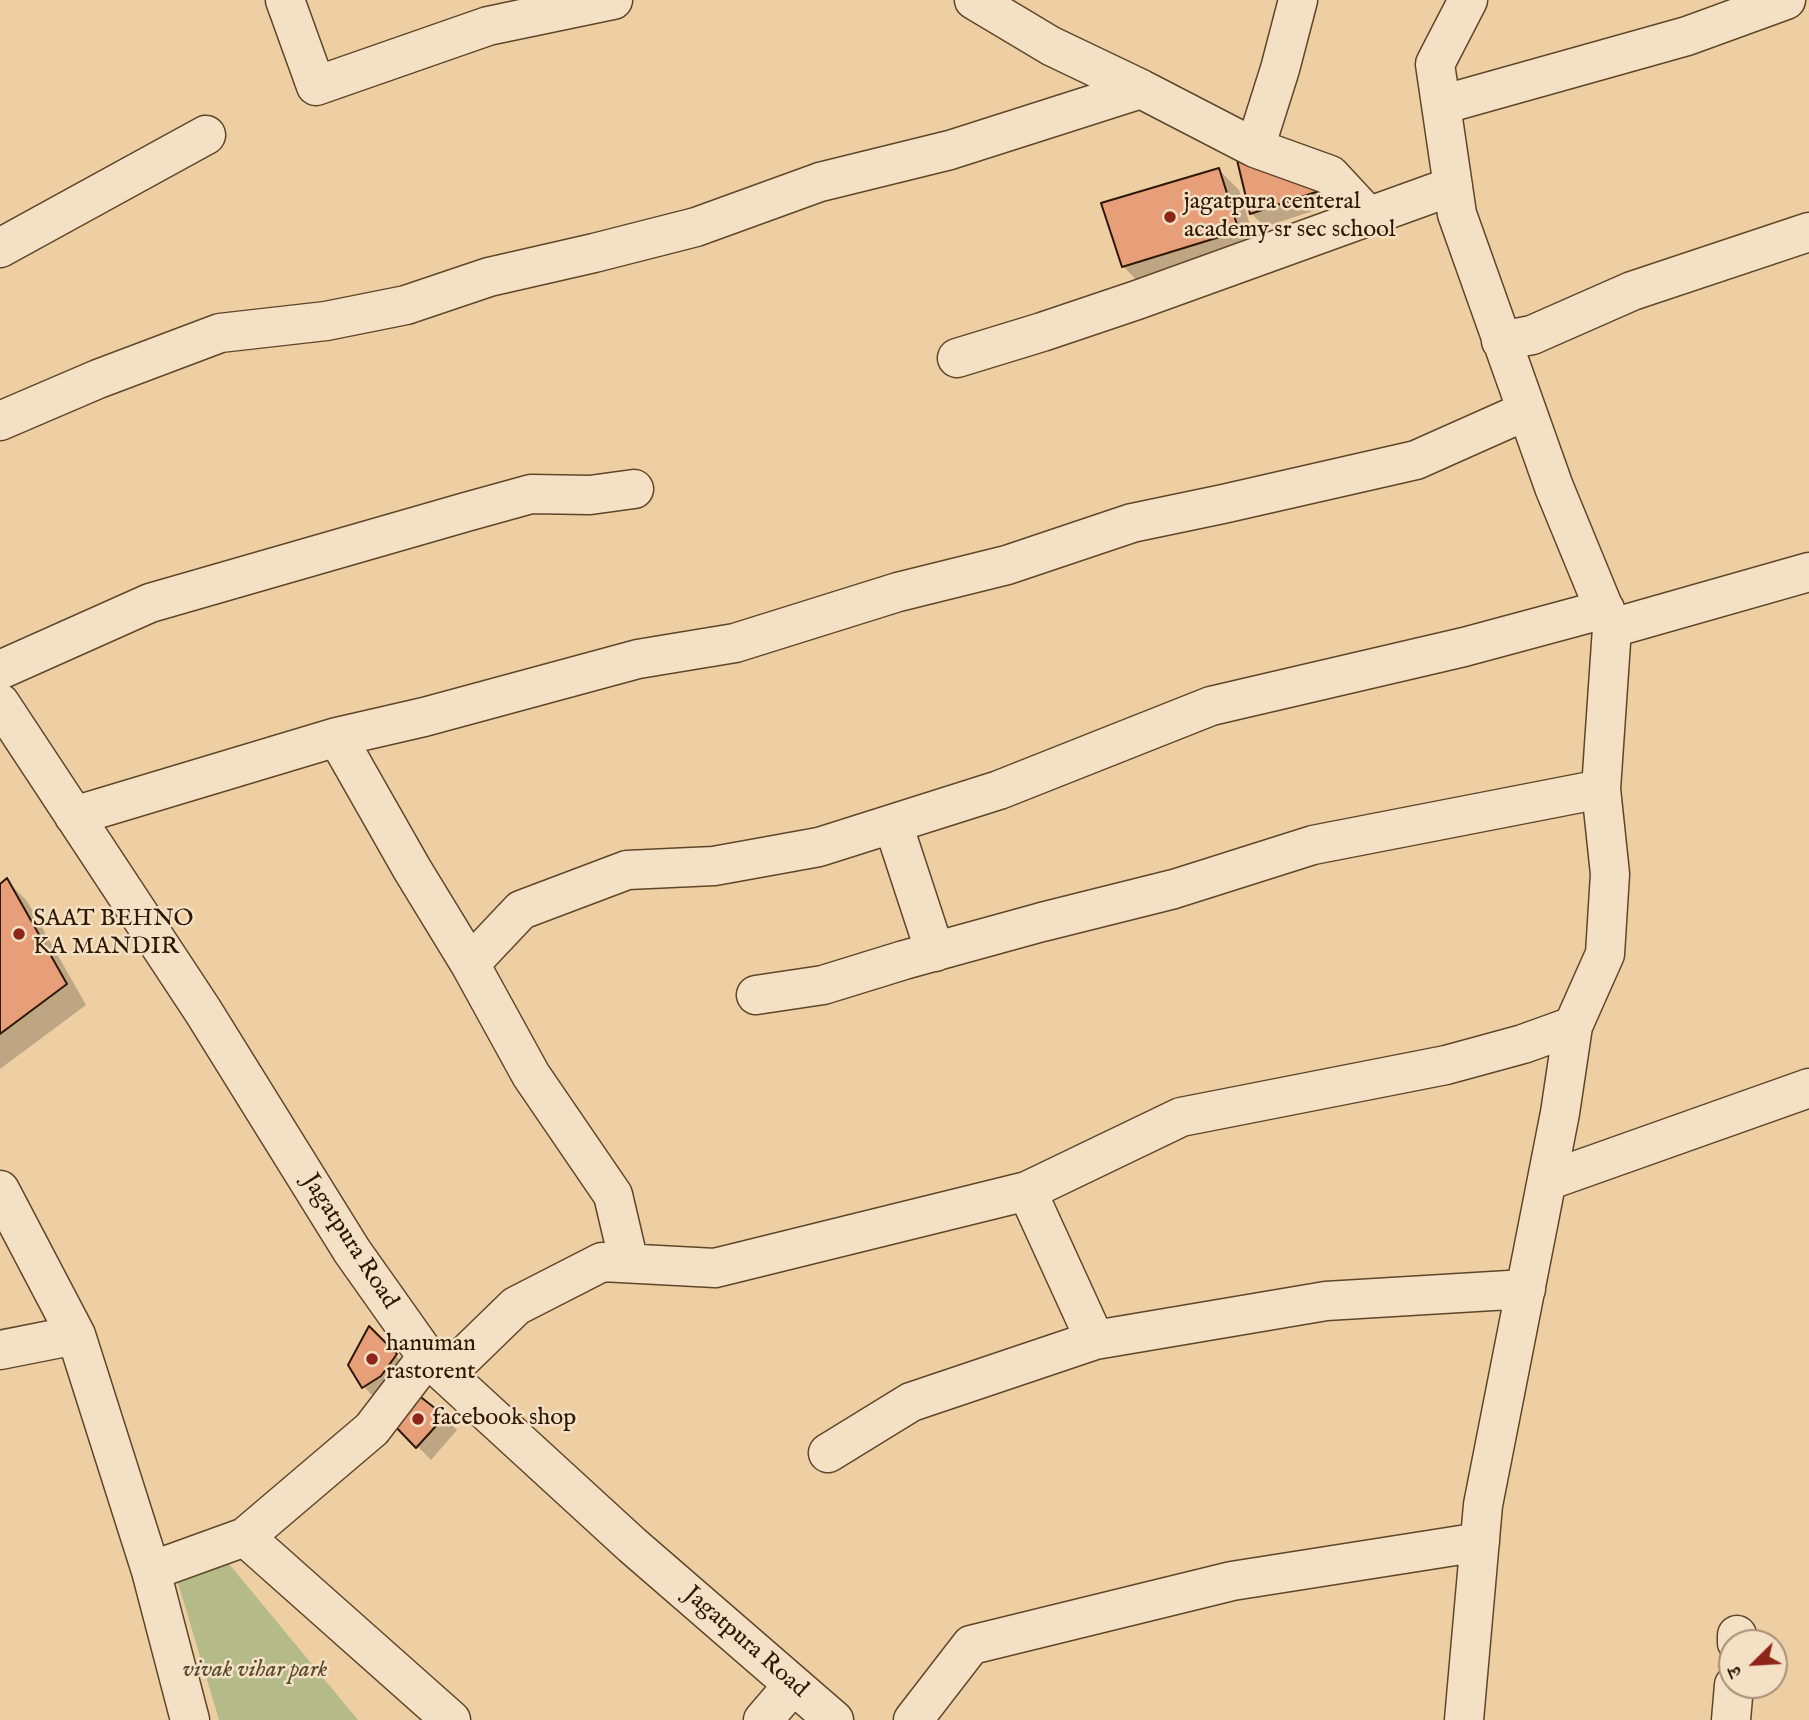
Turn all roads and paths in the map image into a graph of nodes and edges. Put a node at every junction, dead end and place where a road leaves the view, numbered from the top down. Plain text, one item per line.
1 (285, 0) edge
2 (613, 0) edge
3 (974, 0) edge
4 (1298, 0) edge
5 (1468, 0) edge
6 (1786, 0) edge
7 (483, 13) edge
8 (1141, 89) junction
9 (1441, 105) junction
10 (206, 135) dead end
11 (1255, 148) junction
12 (1452, 186) junction
13 (1368, 216) junction
14 (1809, 232) edge
15 (0, 248) edge
16 (1501, 341) junction
17 (957, 358) dead end
18 (1526, 411) junction
19 (0, 421) edge
20 (634, 489) dead end
21 (1808, 574) edge
22 (1608, 618) junction
23 (0, 670) edge
24 (0, 703) edge
25 (337, 737) junction
26 (1601, 789) junction
27 (74, 816) junction
28 (892, 824) junction
29 (934, 952) junction
30 (470, 964) junction
31 (756, 995) dead end
32 (1573, 1026) junction
33 (1809, 1088) edge
34 (1547, 1181) junction
35 (0, 1190) edge
36 (1027, 1191) junction
37 (629, 1263) junction
38 (1526, 1289) junction
39 (76, 1335) junction
40 (1095, 1340) junction
41 (0, 1350) edge
42 (437, 1366) junction
43 (828, 1453) dead end
44 (245, 1537) junction
45 (1480, 1542) junction
46 (151, 1571) junction
47 (793, 1685) junction
48 (1733, 1699) edge
49 (190, 1720) edge
50 (451, 1720) edge
51 (763, 1720) edge
52 (834, 1720) edge
53 (914, 1720) edge
54 (1464, 1720) edge
55 (1731, 1720) edge

1 - 7 street
2 - 7 street
3 - 8 street
4 - 11 street
5 - 9 street
6 - 9 street
8 - 11 street
8 - 19 street
9 - 12 street
10 - 15 street
11 - 13 street
12 - 13 street
12 - 16 street
13 - 17 street
14 - 16 street
16 - 18 street
18 - 22 street
18 - 25 street
20 - 23 street
21 - 22 street
22 - 26 street
22 - 28 street
24 - 27 street, Jagatpura Road
25 - 27 street
25 - 30 street
26 - 29 street
26 - 32 street
27 - 42 street, Jagatpura Road
28 - 29 street
28 - 30 street
29 - 31 street
30 - 37 street
32 - 34 street
32 - 36 street
33 - 34 street
34 - 38 street
35 - 39 street
36 - 37 street
36 - 40 street
37 - 42 street
38 - 40 street
38 - 45 street
39 - 41 street
39 - 46 street
40 - 43 street
42 - 44 street
42 - 47 street, Jagatpura Road
44 - 46 street
44 - 50 street
45 - 53 street
45 - 54 street
46 - 49 street
47 - 51 street
47 - 52 street, Jagatpura Road
48 - 55 street

